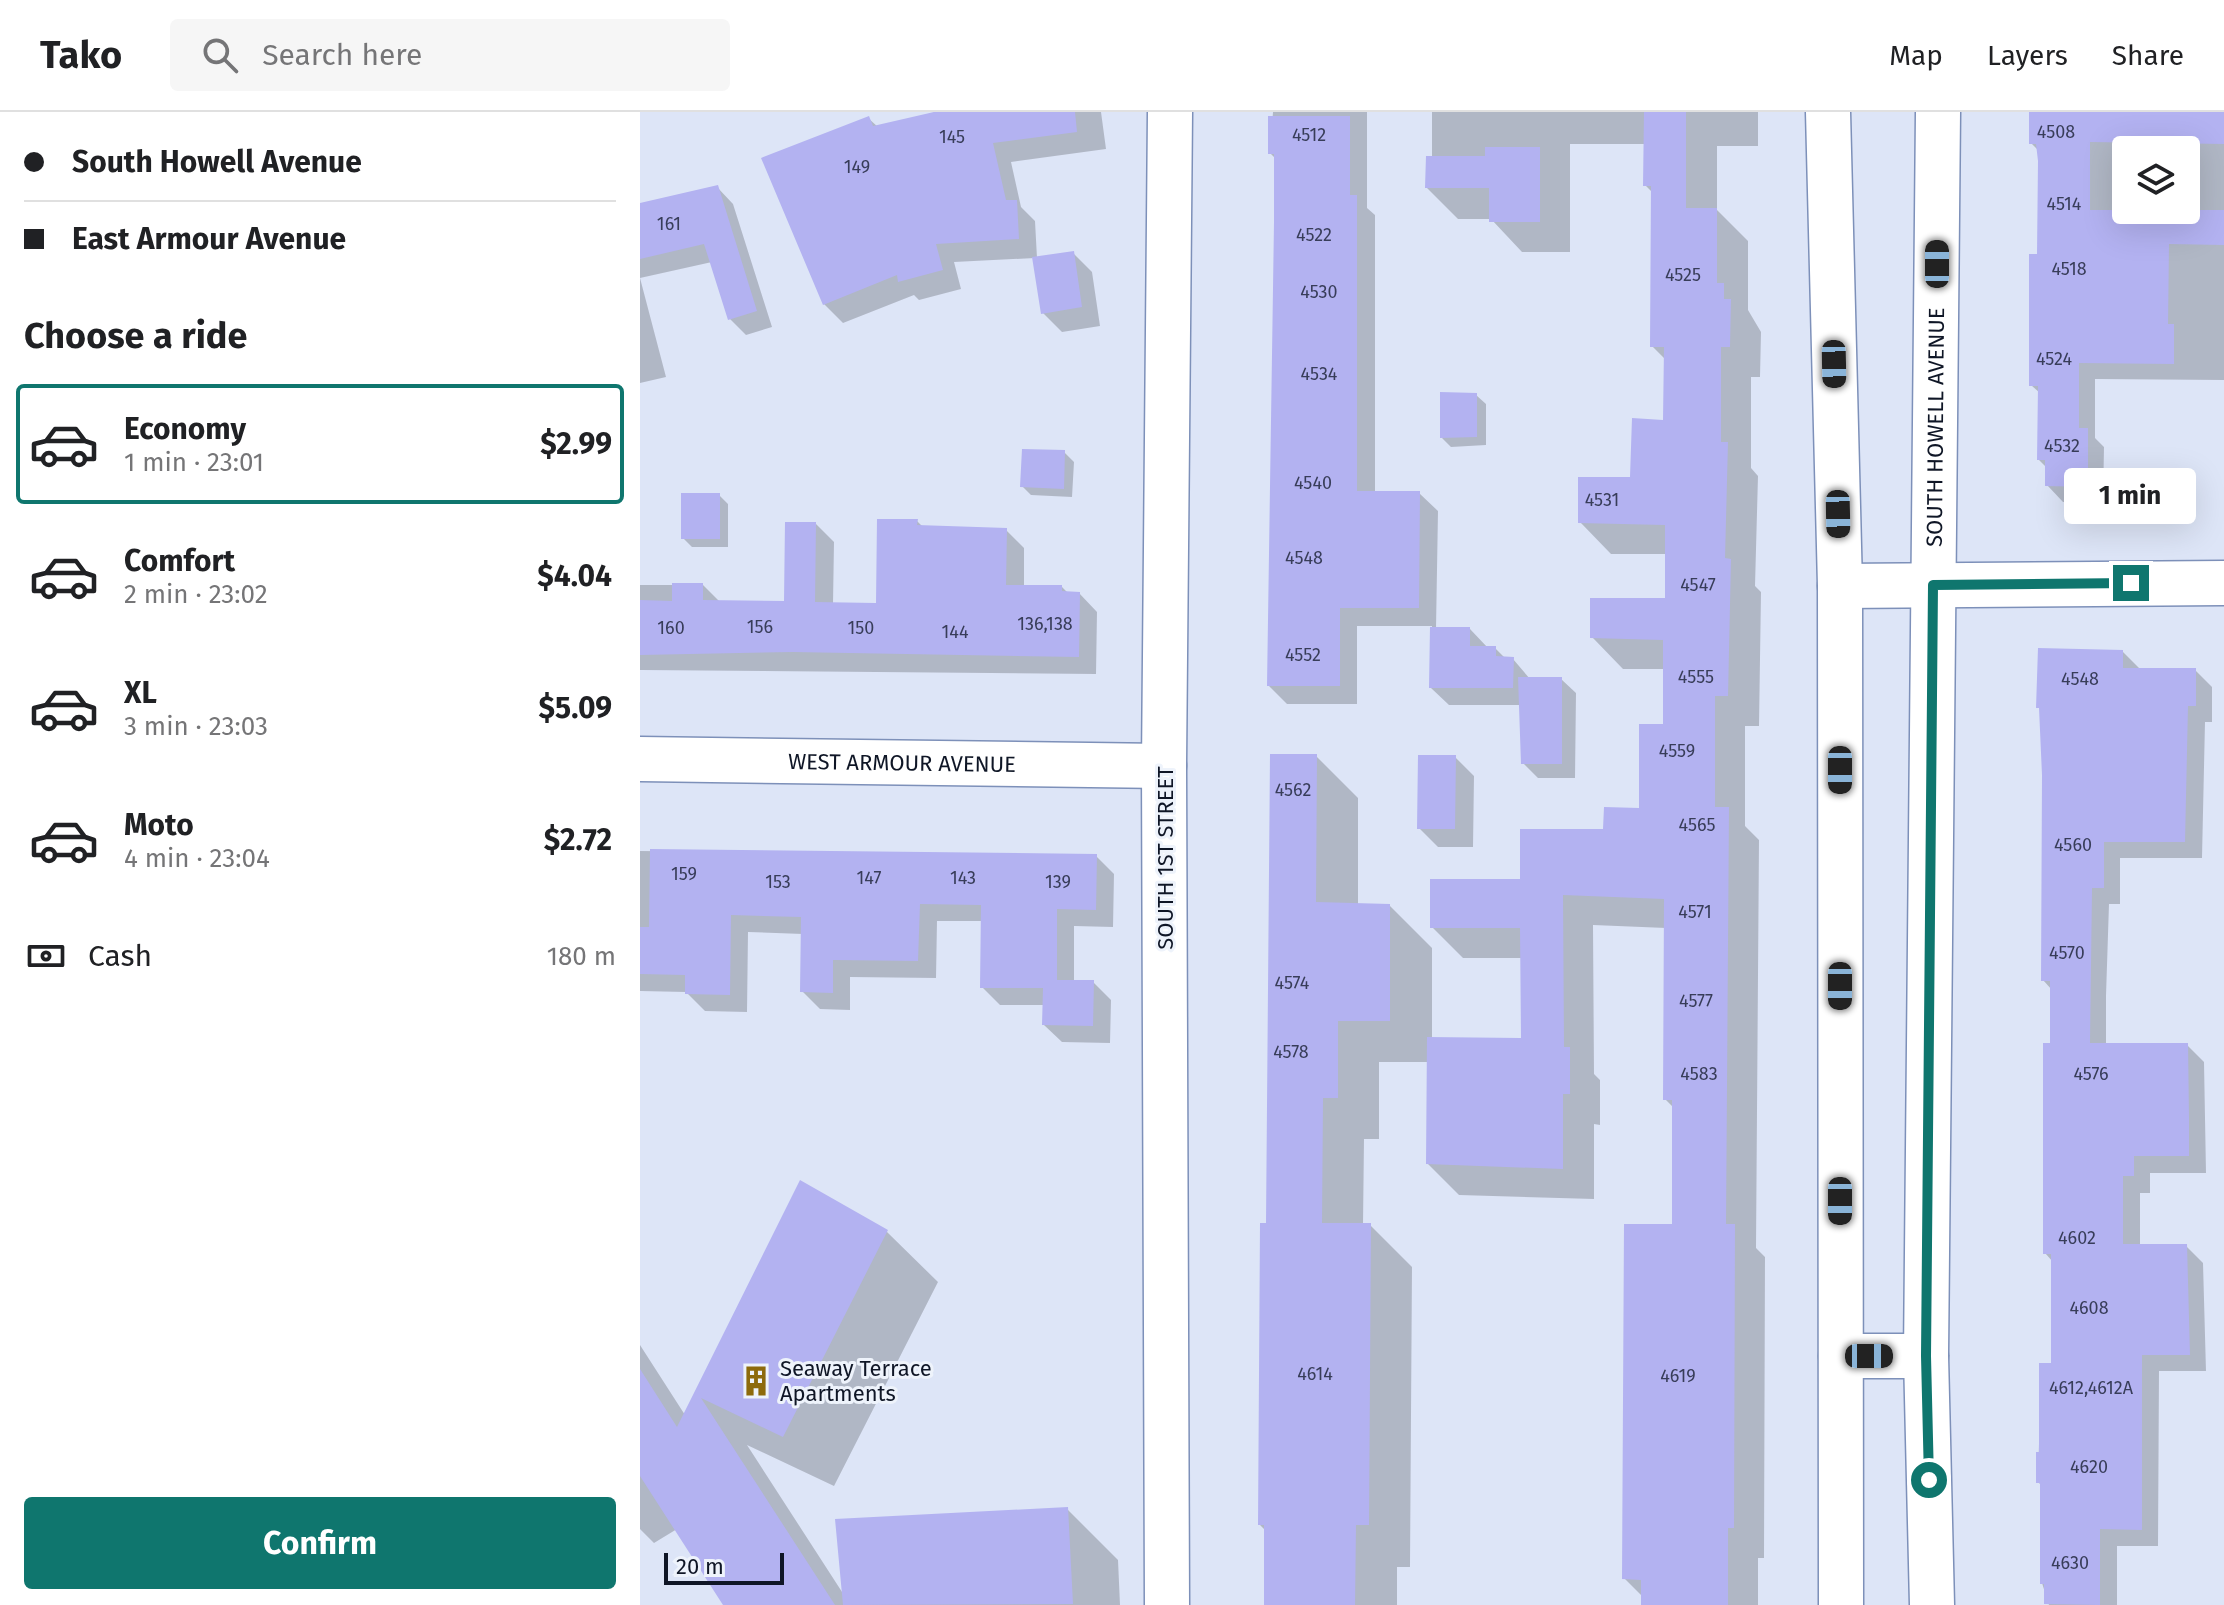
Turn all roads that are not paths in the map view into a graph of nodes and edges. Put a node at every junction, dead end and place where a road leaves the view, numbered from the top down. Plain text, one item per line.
1 (1170, 112) edge
2 (1828, 112) edge
3 (1938, 112) edge
4 (2224, 583) edge
5 (1933, 585) junction
6 (1840, 586) junction
7 (640, 759) edge
8 (1164, 766) junction
9 (1841, 1356) junction
10 (1926, 1356) junction
11 (1841, 1542) junction
12 (1167, 1605) edge
13 (1841, 1605) edge
14 (1852, 1605) edge
15 (1932, 1605) edge

1 - 8 main road, SOUTH 1ST STREET
2 - 6 main road
3 - 5 main road, SOUTH HOWELL AVENUE
4 - 5 main road
5 - 6 main road
5 - 10 main road, SOUTH HOWELL AVENUE
6 - 9 main road
7 - 8 main road, WEST ARMOUR AVENUE
8 - 12 main road, SOUTH 1ST STREET
9 - 10 main road
9 - 11 main road
10 - 15 main road, SOUTH HOWELL AVENUE
11 - 13 main road
11 - 14 main road

